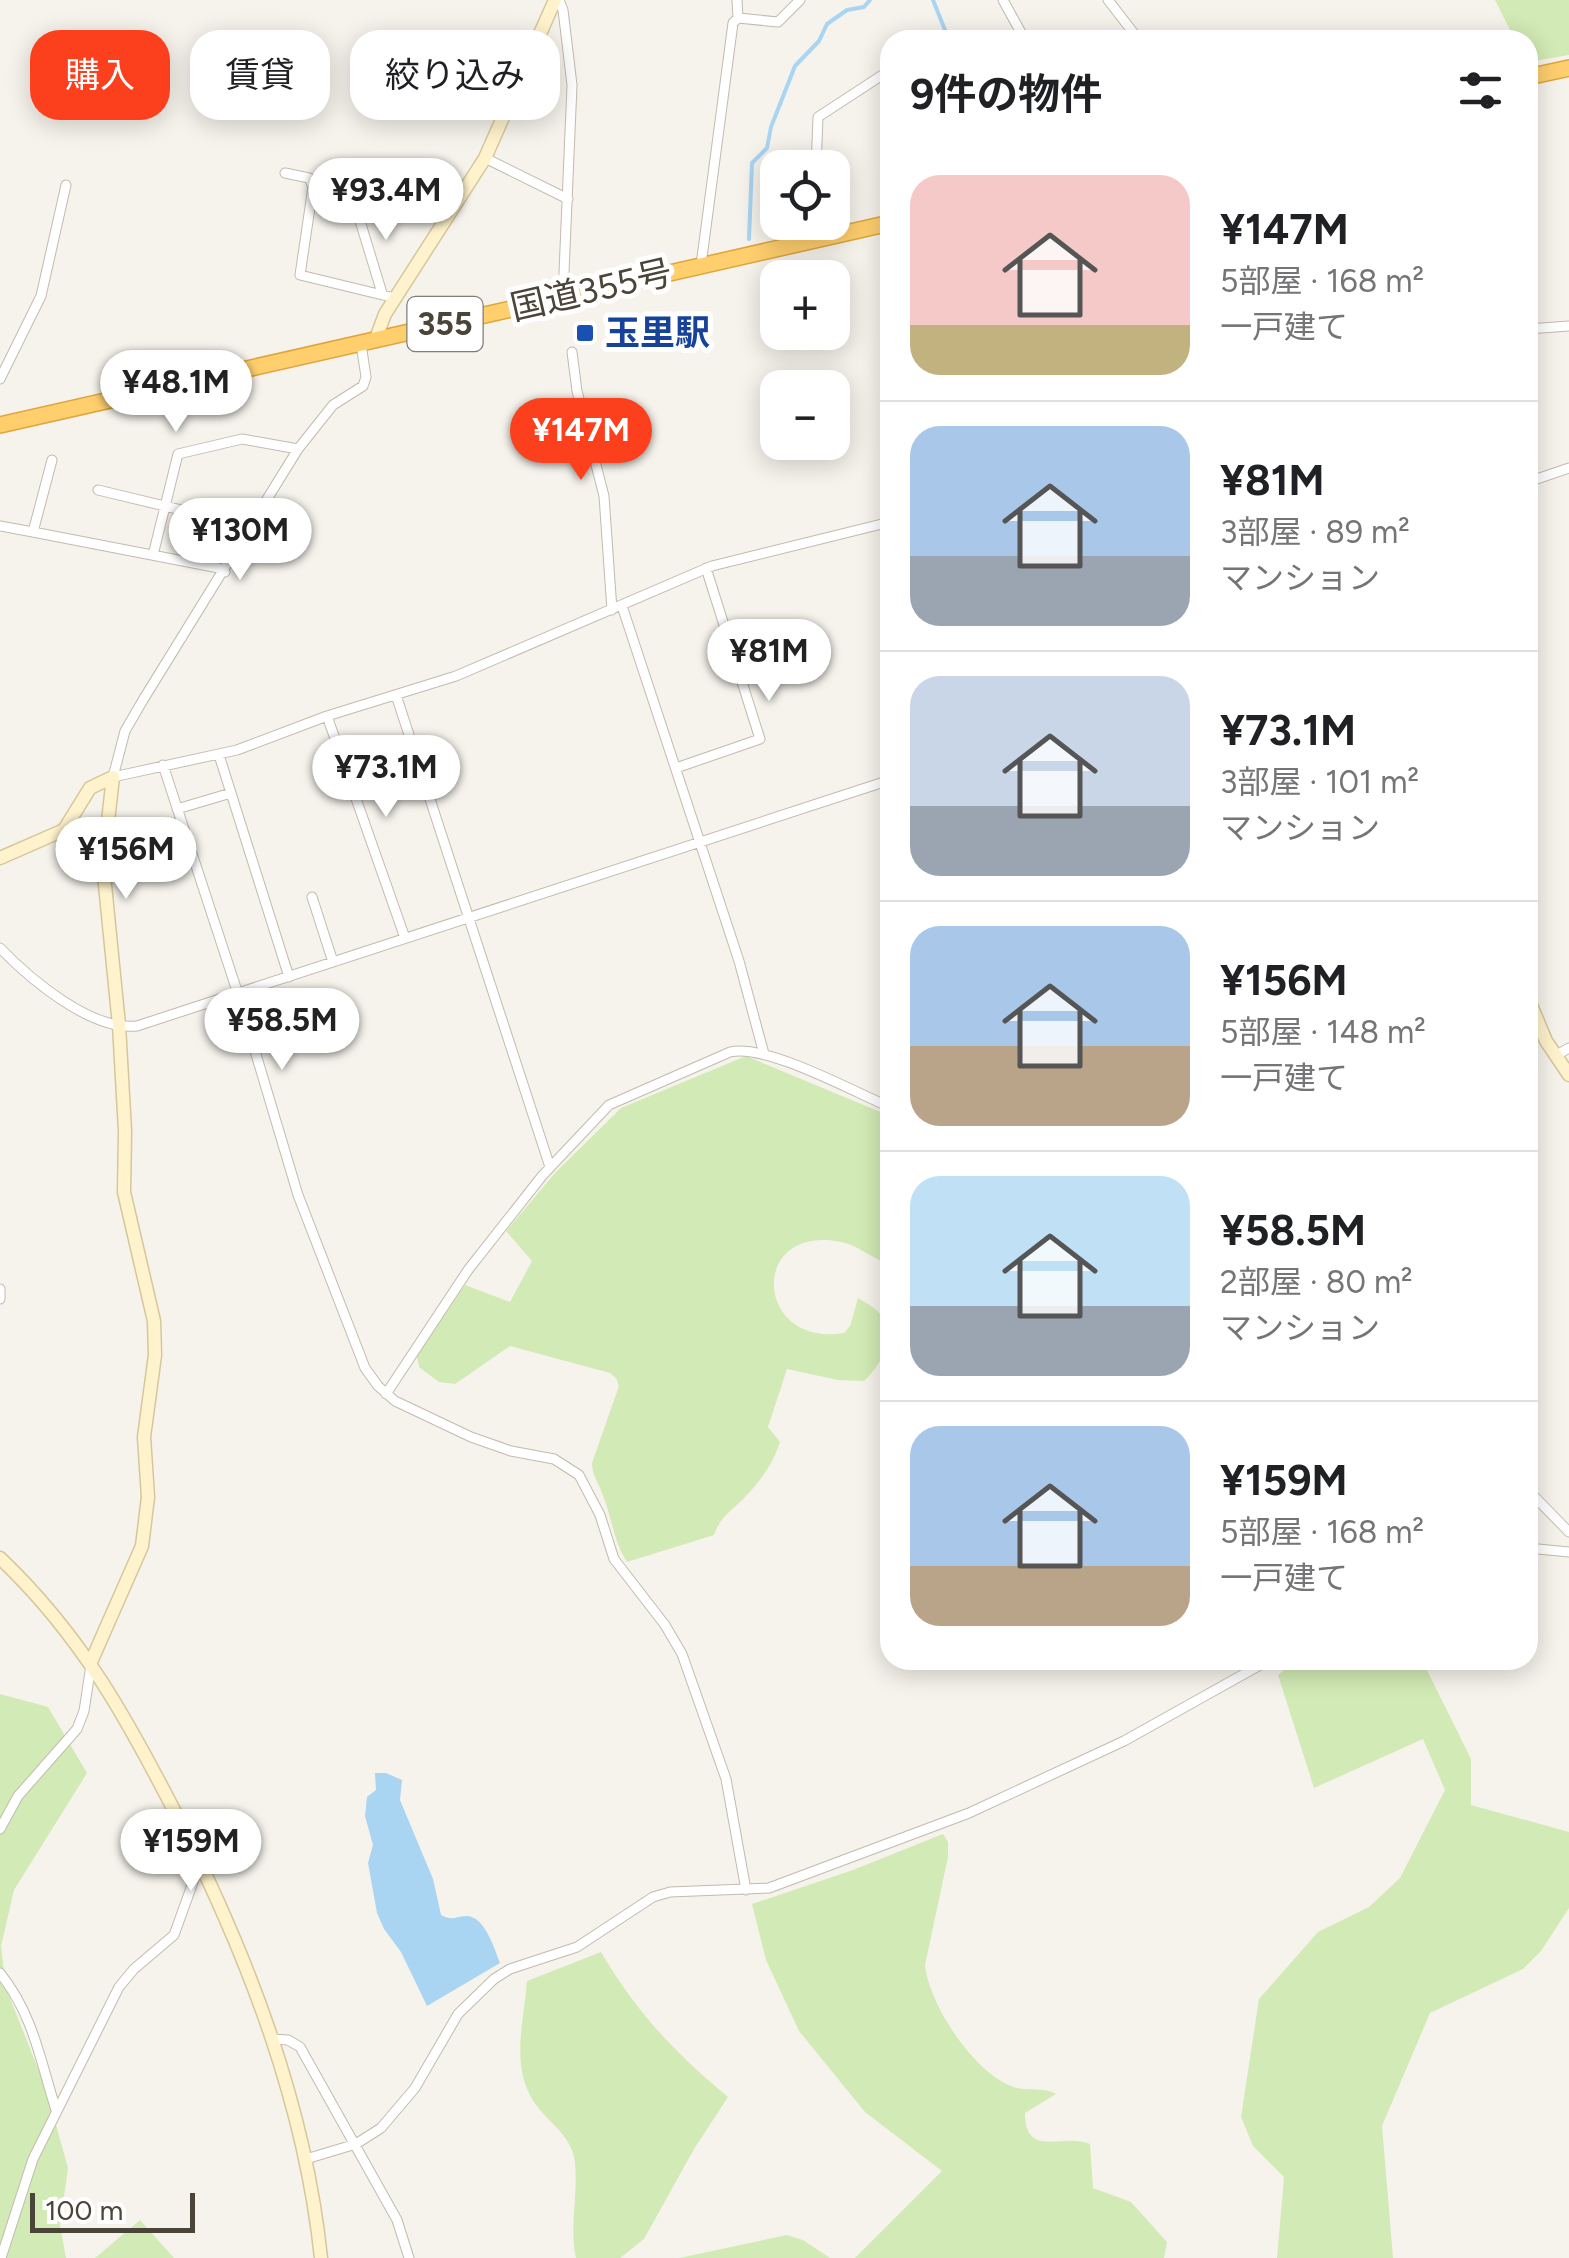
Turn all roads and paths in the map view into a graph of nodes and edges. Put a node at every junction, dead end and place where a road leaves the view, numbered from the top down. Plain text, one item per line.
1 (557, 0) edge
2 (737, 0) edge
3 (800, 0) edge
4 (1004, 0) edge
5 (1108, 0) edge
6 (738, 18) junction
7 (1020, 30) edge
8 (1132, 30) edge
9 (1569, 68) edge
10 (1538, 76) edge
11 (880, 77) edge
12 (817, 150) edge
13 (485, 158) junction
14 (285, 173) dead end
15 (66, 185) dead end
16 (353, 198) dead end
17 (568, 198) junction
18 (880, 224) edge
19 (850, 227) edge
20 (791, 240) edge
21 (701, 265) junction
22 (389, 295) junction
23 (562, 296) junction
24 (1569, 326) edge
25 (1538, 328) edge
26 (368, 342) junction
27 (572, 352) dead end
28 (0, 379) edge
29 (0, 424) edge
30 (298, 449) junction
31 (52, 460) dead end
32 (1569, 468) edge
33 (1538, 479) edge
34 (98, 490) dead end
35 (165, 506) junction
36 (880, 524) edge
37 (0, 526) edge
38 (252, 527) junction
39 (33, 532) junction
40 (152, 555) junction
41 (706, 568) junction
42 (224, 572) junction
43 (617, 608) junction
44 (396, 695) junction
45 (327, 716) junction
46 (219, 755) junction
47 (163, 766) junction
48 (676, 768) junction
49 (113, 777) junction
50 (880, 783) edge
51 (231, 793) junction
52 (178, 809) junction
53 (700, 842) junction
54 (0, 858) edge
55 (312, 898) dead end
56 (468, 917) junction
57 (405, 938) junction
58 (0, 948) edge
59 (333, 962) junction
60 (289, 977) junction
61 (238, 994) junction
62 (1538, 1019) edge
63 (119, 1025) junction
64 (1569, 1048) edge
65 (764, 1054) junction
66 (1556, 1056) junction
67 (1569, 1076) edge
68 (880, 1103) edge
69 (550, 1167) junction
70 (0, 1290) edge
71 (0, 1298) edge
72 (386, 1394) junction
73 (1538, 1500) edge
74 (1569, 1532) edge
75 (1538, 1549) edge
76 (1569, 1552) edge
77 (0, 1558) edge
78 (91, 1662) junction
79 (1251, 1670) edge
80 (0, 1829) edge
81 (200, 1863) junction
82 (746, 1890) junction
83 (0, 1974) edge
84 (272, 2039) junction
85 (56, 2110) junction
86 (356, 2144) junction
87 (306, 2159) junction
88 (1, 2258) edge
89 (322, 2258) edge
90 (408, 2258) edge

1 - 13 street
1 - 17 street
2 - 6 street
3 - 6 street
4 - 7 street
5 - 8 street
6 - 21 street
9 - 10 highway
11 - 12 street
13 - 17 street
13 - 22 street
14 - 22 street
15 - 28 street
16 - 22 street
17 - 23 street
18 - 19 highway, 国道355号 / 355
20 - 21 highway, 国道355号 / 355
21 - 23 highway, 国道355号 / 355
22 - 26 street
23 - 26 highway, 国道355号 / 355
24 - 25 street
26 - 29 highway, 国道355号 / 355
26 - 30 street
27 - 43 street
30 - 35 street
30 - 38 street
31 - 39 street
32 - 33 street
34 - 35 street
35 - 38 street
35 - 40 street
36 - 41 street
37 - 39 street
38 - 42 street
39 - 40 street
40 - 42 street
41 - 43 street
41 - 48 street
42 - 49 street
43 - 44 street
43 - 48 street
44 - 45 street
44 - 56 street
45 - 46 street
45 - 57 street
46 - 47 street
46 - 51 street
47 - 49 street
47 - 52 street
48 - 53 street
49 - 54 street
49 - 63 street
50 - 53 street
51 - 52 street
51 - 60 street
52 - 61 street
53 - 56 street
53 - 65 street
55 - 59 street
56 - 57 street
56 - 69 street
57 - 59 street
58 - 63 street
59 - 60 street
60 - 61 street
61 - 63 street
61 - 72 street
62 - 66 street
63 - 78 street
64 - 66 street
65 - 68 street
65 - 69 street
66 - 67 street
69 - 72 street
70 - 71 street
72 - 82 street
73 - 74 street
75 - 76 street
77 - 78 street
78 - 80 street
78 - 81 street
79 - 82 street
81 - 84 street
81 - 85 street
82 - 86 street
83 - 85 street
84 - 86 street
84 - 87 street
85 - 88 street
86 - 87 street
86 - 90 street
87 - 89 street

